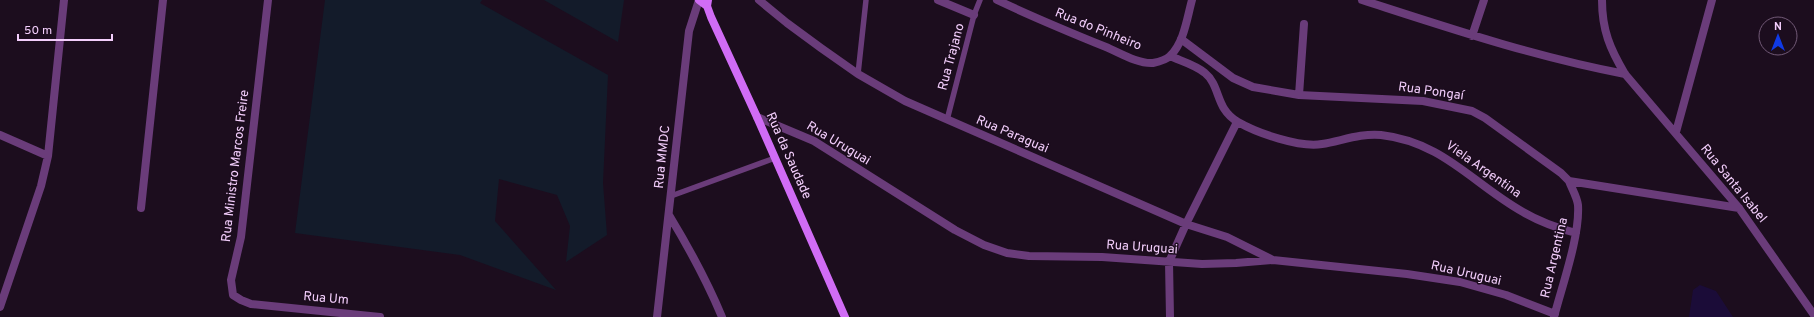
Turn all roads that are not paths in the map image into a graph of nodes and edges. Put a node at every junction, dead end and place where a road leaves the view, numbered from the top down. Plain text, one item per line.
1 (64, 0) edge
2 (163, 0) edge
3 (268, 0) edge
4 (699, 0) edge
5 (759, 0) edge
6 (866, 0) edge
7 (938, 0) edge
8 (980, 0) edge
9 (997, 0) edge
10 (1192, 0) edge
11 (1362, 0) edge
12 (1484, 0) edge
13 (1602, 0) edge
14 (1712, 0) edge
15 (707, 3) edge
16 (974, 15) junction
17 (1304, 24) dead end
18 (1472, 36) junction
19 (1181, 39) junction
20 (1170, 56) junction
21 (858, 74) junction
22 (1625, 74) junction
23 (1299, 94) junction
24 (757, 117) junction
25 (947, 120) junction
26 (1237, 122) junction
27 (1676, 132) junction
28 (0, 135) edge
29 (48, 156) junction
30 (775, 158) junction
31 (1569, 181) junction
32 (671, 196) junction
33 (141, 208) dead end
34 (1739, 208) junction
35 (669, 215) junction
36 (1186, 224) junction
37 (1576, 233) junction
38 (1273, 260) junction
39 (1169, 262) junction
40 (270, 306) joint
41 (0, 307) edge
42 (340, 314) edge
43 (1814, 315) edge
44 (1554, 316) edge
45 (380, 317) edge
46 (656, 317) edge
47 (722, 317) edge
48 (845, 317) edge
49 (1170, 317) edge

1 - 29 street
2 - 33 street
3 - 40 street, Rua Ministro Marcos Freire
4 - 15 main road, Rua da Saudade
4 - 32 street, Rua MMDC
5 - 21 street, Rua Paraguai
6 - 21 lane
7 - 16 street
8 - 16 lane, Rua Trajano
9 - 20 street, Rua do Pinheiro
10 - 19 street
11 - 18 street
12 - 18 street
13 - 22 street, Rua Santa Isabel
14 - 27 street
15 - 24 main road, Rua da Saudade
16 - 25 lane, Rua Trajano
17 - 23 street
18 - 22 street
19 - 20 street
19 - 23 street, Rua Pongaí
20 - 26 street, Viela Argentina
21 - 25 street, Rua Paraguai
22 - 27 street, Rua Santa Isabel
23 - 31 street, Rua Pongaí
24 - 30 main road, Rua da Saudade
24 - 39 street, Rua Uruguai
25 - 36 street, Rua Paraguai
26 - 36 street
26 - 37 street, Viela Argentina
27 - 34 street, Rua Santa Isabel
28 - 29 street
29 - 41 street
30 - 32 lane
30 - 48 main road, Rua da Saudade
31 - 34 street
31 - 37 street, Rua Argentina
32 - 35 street, Rua MMDC
34 - 43 street, Rua Santa Isabel
35 - 46 street, Rua MMDC
35 - 47 street
36 - 38 street, Rua Paraguai
36 - 39 street
37 - 44 street, Rua Argentina
38 - 39 street, Rua Uruguai
38 - 44 street, Rua Uruguai
39 - 49 street
40 - 42 street, Rua Um
42 - 45 street, Rua Um

